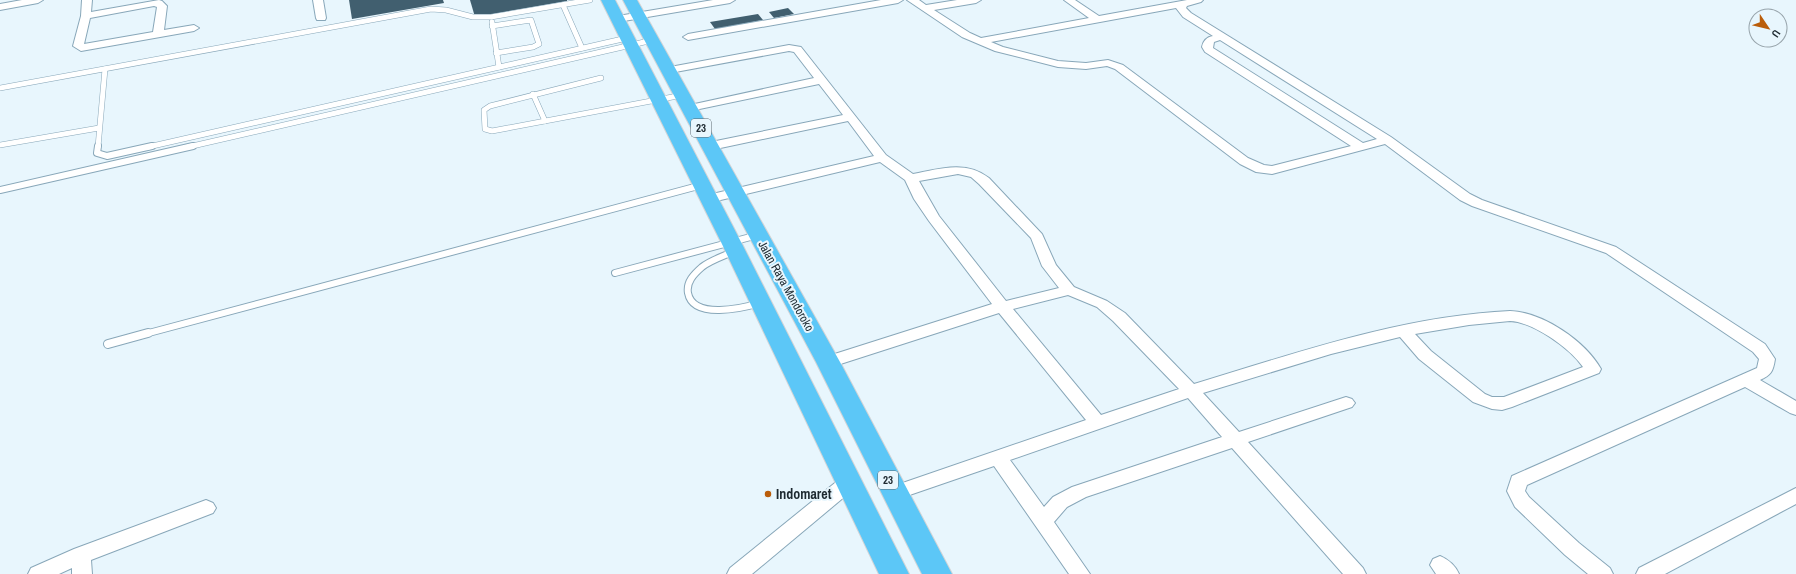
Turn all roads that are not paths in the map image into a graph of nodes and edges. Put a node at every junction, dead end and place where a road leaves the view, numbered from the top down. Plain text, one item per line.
1 (38, 0) edge
2 (87, 0) edge
3 (318, 0) edge
4 (590, 0) edge
5 (608, 0) edge
6 (630, 0) edge
7 (730, 0) edge
8 (898, 0) edge
9 (912, 0) edge
10 (976, 0) edge
11 (1069, 0) edge
12 (1198, 0) edge
13 (1181, 2) edge
14 (695, 3) edge
15 (563, 5) junction
16 (0, 6) edge
17 (925, 8) junction
18 (639, 15) junction
19 (86, 16) junction
20 (491, 16) junction
21 (321, 18) dead end
22 (618, 19) junction
23 (1098, 20) junction
24 (492, 26) junction
25 (194, 28) dead end
26 (158, 34) junction
27 (688, 37) dead end
28 (1223, 37) junction
29 (653, 40) junction
30 (629, 41) junction
31 (980, 41) junction
32 (582, 48) junction
33 (496, 54) junction
34 (499, 67) junction
35 (642, 67) junction
36 (668, 67) junction
37 (105, 70) junction
38 (601, 78) dead end
39 (822, 80) junction
40 (0, 88) edge
41 (534, 94) junction
42 (658, 99) junction
43 (686, 101) junction
44 (851, 116) junction
45 (545, 120) junction
46 (99, 128) junction
47 (1387, 140) junction
48 (0, 145) edge
49 (711, 146) junction
50 (1361, 147) junction
51 (882, 158) junction
52 (911, 178) junction
53 (0, 190) edge
54 (705, 192) junction
55 (736, 192) junction
56 (758, 235) junction
57 (733, 246) junction
58 (615, 273) dead end
59 (1069, 290) junction
60 (761, 303) junction
61 (1001, 307) junction
62 (1404, 332) junction
63 (108, 344) dead end
64 (834, 374) junction
65 (1746, 380) junction
66 (1191, 391) junction
67 (807, 395) junction
68 (1346, 403) dead end
69 (1796, 409) edge
70 (1098, 423) junction
71 (1235, 440) junction
72 (998, 457) junction
73 (848, 483) junction
74 (895, 493) junction
75 (1796, 495) edge
76 (206, 508) dead end
77 (1043, 521) junction
78 (82, 565) edge
79 (38, 574) edge
80 (738, 574) edge
81 (894, 574) edge
82 (937, 574) edge
83 (1080, 574) edge
84 (1356, 574) edge
85 (1603, 574) edge
86 (1646, 574) edge

1 - 16 street
2 - 19 street
3 - 21 street
4 - 15 lane
5 - 22 highway, 23
6 - 18 highway, Jalan Raya Mondoroko / 23
7 - 14 street
8 - 27 street
9 - 17 street
10 - 17 street
11 - 23 street
12 - 13 street
13 - 23 street
13 - 28 street
14 - 18 street
15 - 20 lane
15 - 32 lane
17 - 31 street
18 - 22 street
18 - 29 highway, Jalan Raya Mondoroko / 23
19 - 26 street
19 - 26 street
20 - 24 lane
20 - 37 lane
22 - 30 highway, 23
23 - 31 street
24 - 33 lane
24 - 33 lane
25 - 26 street
28 - 47 street
28 - 50 street
29 - 30 lane
29 - 36 highway, Jalan Raya Mondoroko / 23
30 - 32 lane
30 - 35 highway, 23
30 - 53 lane
31 - 50 street
32 - 34 lane
33 - 34 lane
34 - 46 lane
35 - 36 highway
35 - 42 highway, 23
36 - 39 street
36 - 43 highway, Jalan Raya Mondoroko / 23
37 - 40 lane
37 - 46 lane
38 - 41 lane
39 - 43 street
39 - 44 street
41 - 45 lane
41 - 45 lane
42 - 43 lane
42 - 45 lane
42 - 54 highway, 23
43 - 49 highway, Jalan Raya Mondoroko / 23
44 - 49 street
44 - 51 street
46 - 48 lane
47 - 50 street
47 - 65 street
49 - 55 highway, Jalan Raya Mondoroko / 23
51 - 52 street
51 - 55 street
52 - 59 street
52 - 61 street
54 - 55 street
54 - 57 highway, 23
54 - 63 lane
55 - 56 highway, Jalan Raya Mondoroko / 23
56 - 57 lane
56 - 64 highway, Jalan Raya Mondoroko / 23
57 - 58 lane
57 - 60 highway, 23
57 - 60 lane
59 - 61 street
59 - 66 street
60 - 67 highway, 23
61 - 64 street
61 - 70 street
62 - 62 street
62 - 66 street
64 - 67 highway
64 - 74 highway, Jalan Raya Mondoroko / 23
65 - 69 street
65 - 85 street
66 - 70 street
66 - 71 street
67 - 73 highway, 23
68 - 71 street
70 - 72 street
71 - 77 street
71 - 84 street
72 - 74 street
72 - 77 street
73 - 80 street
73 - 81 highway, 23
74 - 82 highway, Jalan Raya Mondoroko / 23
75 - 86 street
76 - 78 street
77 - 83 street
78 - 79 street

